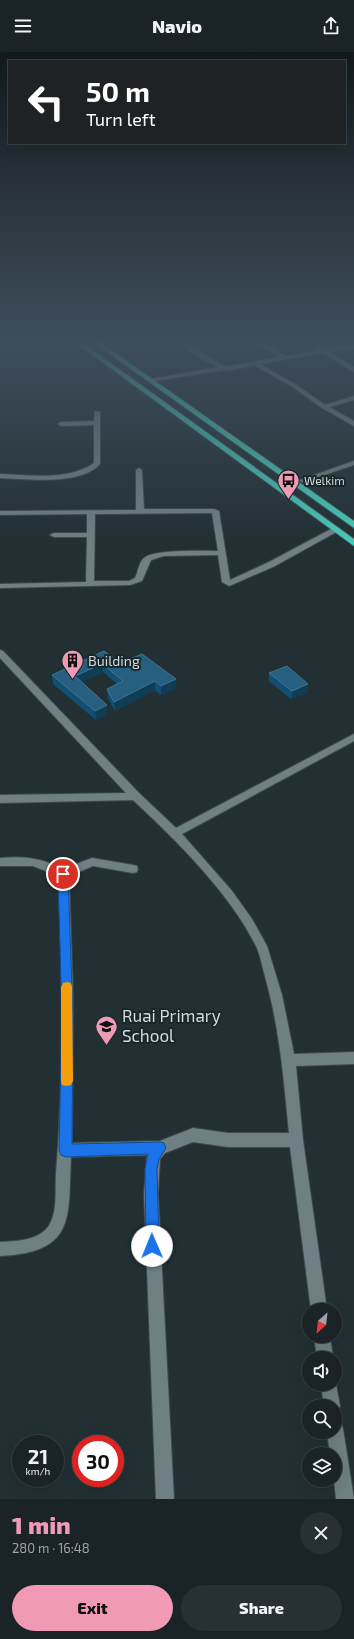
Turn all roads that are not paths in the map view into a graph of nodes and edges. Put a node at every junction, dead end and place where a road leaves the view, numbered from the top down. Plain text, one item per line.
1 (168, 408) edge
2 (188, 408) edge
3 (325, 408) edge
4 (97, 412) dead end
5 (97, 423) junction
6 (60, 424) dead end
7 (354, 424) edge
8 (354, 463) edge
9 (138, 470) dead end
10 (0, 476) edge
11 (301, 481) dead end
12 (140, 510) junction
13 (90, 512) junction
14 (0, 513) edge
15 (354, 525) edge
16 (336, 530) junction
17 (54, 535) dead end
18 (89, 535) junction
19 (354, 543) edge
20 (221, 553) junction
21 (90, 583) junction
22 (0, 586) edge
23 (0, 653) edge
24 (354, 737) edge
25 (135, 796) junction
26 (0, 799) edge
27 (175, 833) junction
28 (0, 862) edge
29 (133, 869) dead end
30 (63, 874) junction
31 (354, 1058) edge
32 (289, 1060) junction
33 (296, 1140) junction
34 (160, 1148) junction
35 (66, 1150) junction
36 (0, 1249) edge
37 (318, 1303) edge
38 (336, 1439) edge
39 (165, 1499) edge
40 (345, 1499) edge

1 - 16 highway
2 - 15 highway
3 - 7 street
4 - 5 street
5 - 6 street
5 - 10 street
8 - 11 street
9 - 12 street
12 - 13 street
12 - 20 street
13 - 14 street
13 - 18 street
16 - 19 highway
16 - 20 street
17 - 18 street
18 - 21 street
20 - 21 street
21 - 22 street
23 - 25 street
24 - 27 street
25 - 26 street
25 - 27 street
27 - 32 street
28 - 30 street
29 - 30 street
30 - 35 street
31 - 32 street
32 - 33 street
33 - 34 street
33 - 37 street
34 - 35 street
34 - 39 street
35 - 36 street
38 - 40 street

